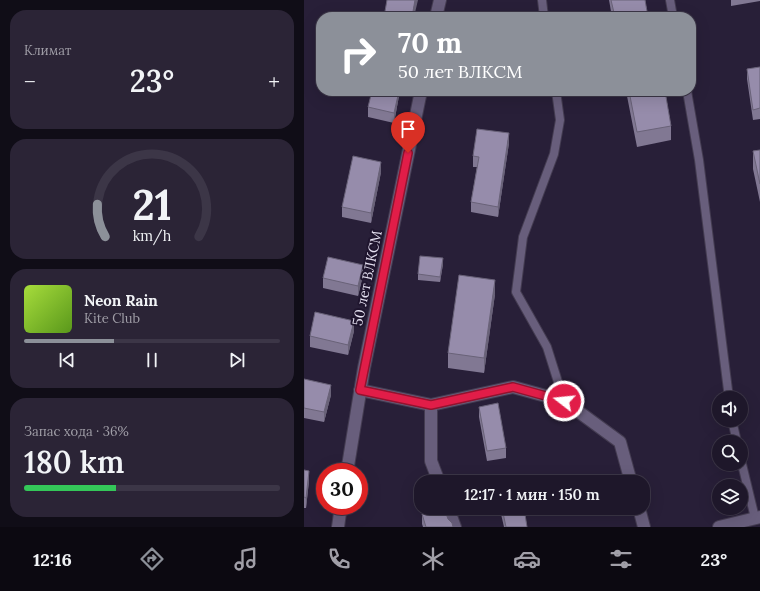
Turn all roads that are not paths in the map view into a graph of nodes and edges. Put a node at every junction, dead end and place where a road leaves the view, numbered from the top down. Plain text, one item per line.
1 (440, 0) edge
2 (542, 0) edge
3 (670, 0) edge
4 (437, 12) edge
5 (543, 12) edge
6 (672, 12) edge
7 (420, 96) edge
8 (557, 96) edge
9 (688, 96) edge
10 (360, 390) junction
11 (728, 391) edge
12 (564, 401) junction
13 (431, 405) junction
14 (348, 463) edge
15 (744, 471) edge
16 (436, 475) edge
17 (630, 475) edge
18 (340, 515) edge
19 (451, 515) edge
20 (641, 515) edge
21 (758, 517) edge
22 (338, 527) edge
23 (456, 527) edge
24 (644, 527) edge
25 (719, 527) edge

1 - 4 street
2 - 5 lane
3 - 6 lane
7 - 10 street, 50 лет ВЛКСМ
8 - 12 lane
9 - 11 lane
10 - 13 street
10 - 14 street, 50 лет ВЛКСМ
12 - 13 street
12 - 17 street
13 - 16 street
15 - 21 lane
18 - 22 street
19 - 23 street
20 - 24 street
21 - 25 street

